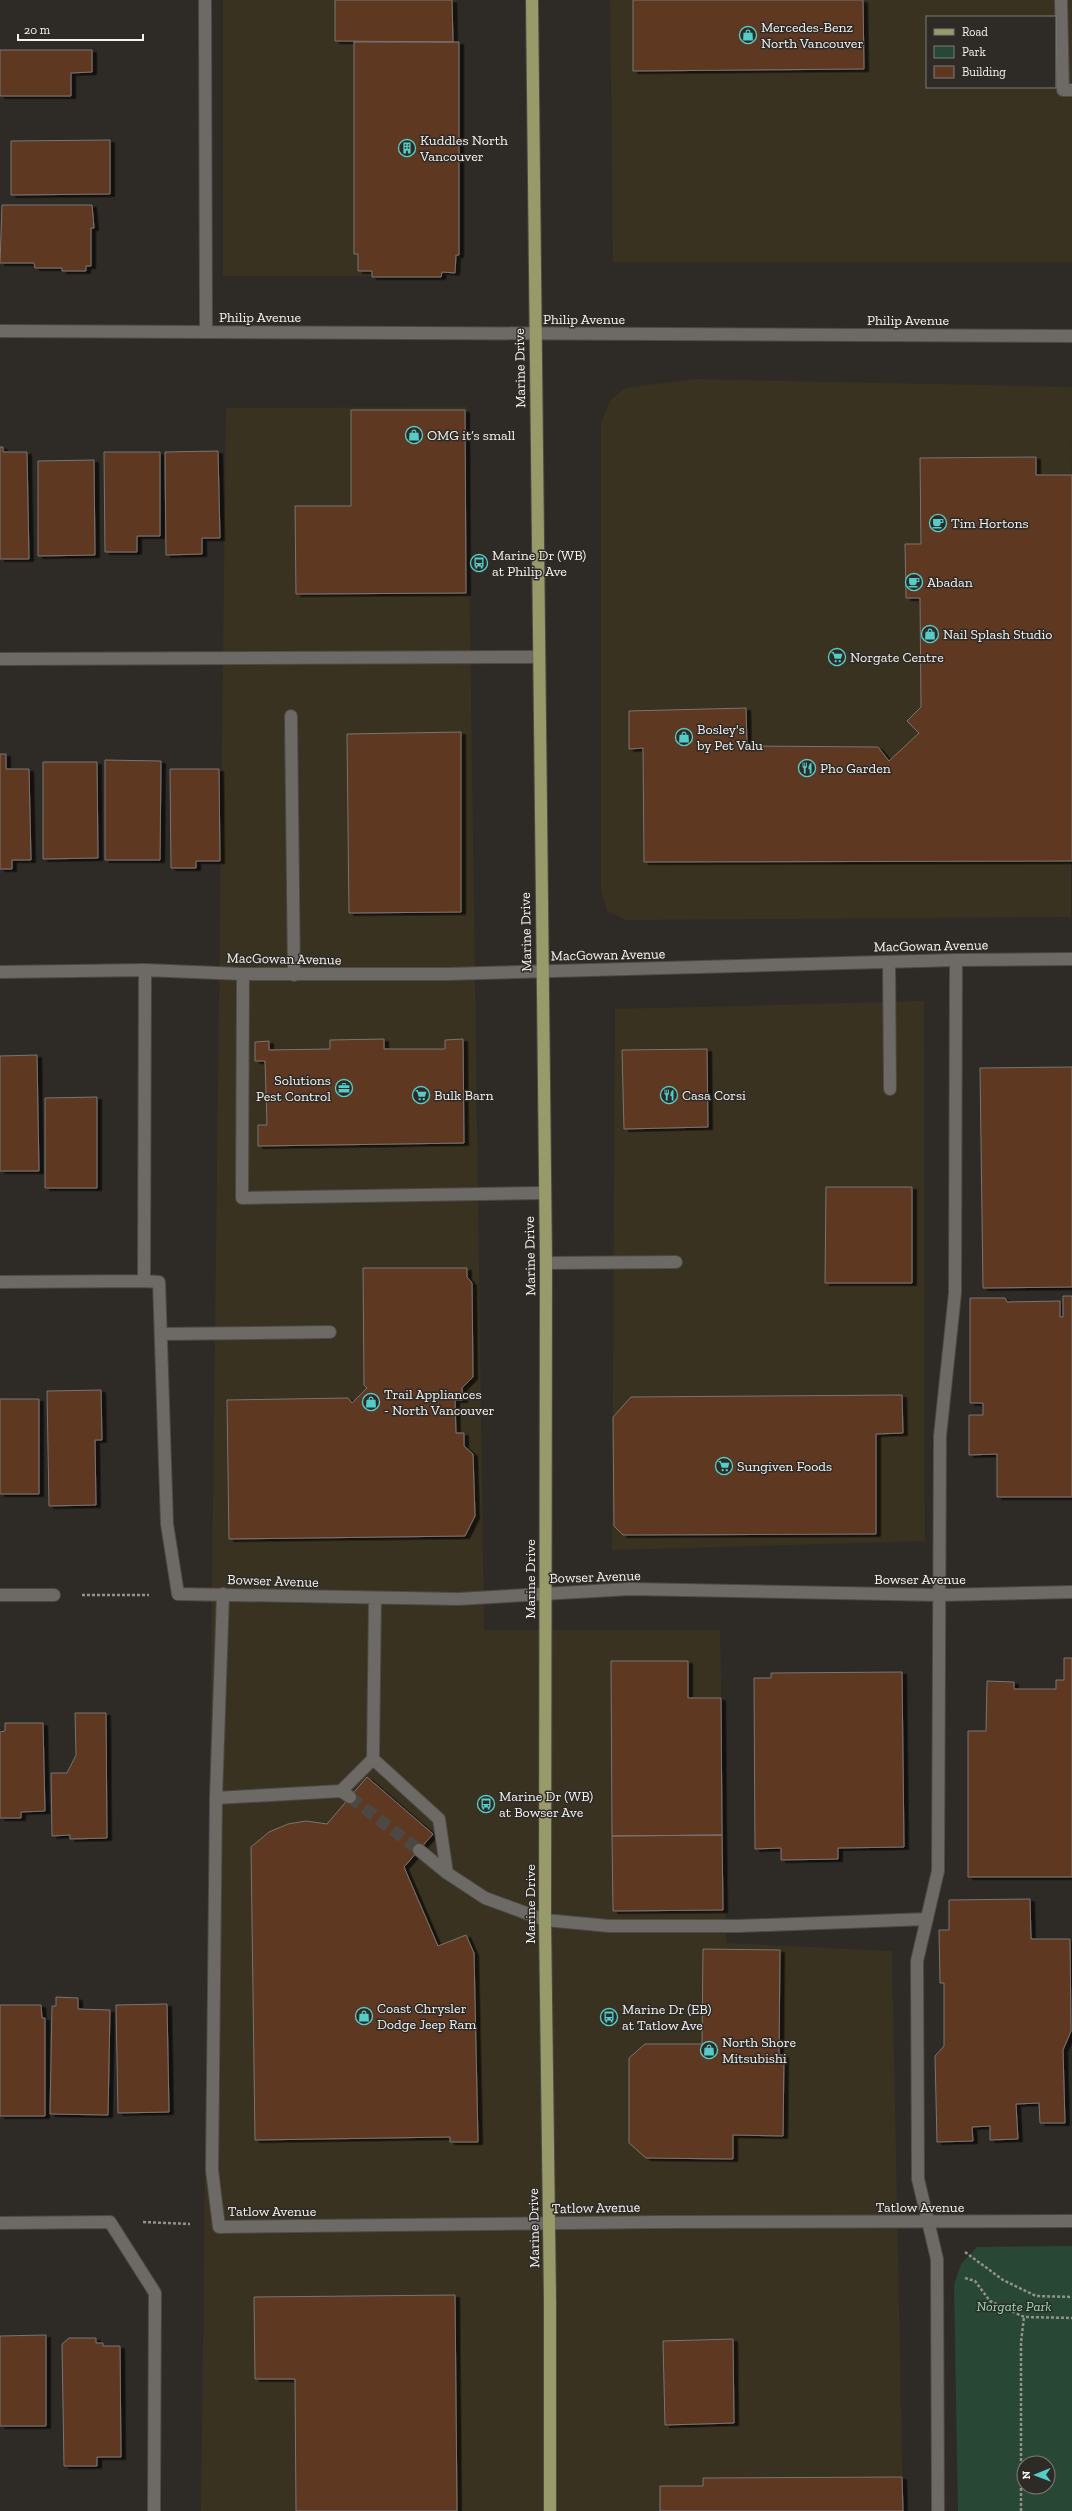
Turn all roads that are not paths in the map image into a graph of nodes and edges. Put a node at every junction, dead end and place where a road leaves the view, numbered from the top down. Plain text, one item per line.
1 (205, 0) edge
2 (532, 0) edge
3 (1062, 0) edge
4 (1072, 90) edge
5 (0, 331) edge
6 (206, 332) junction
7 (534, 333) junction
8 (1072, 336) edge
9 (538, 657) junction
10 (0, 659) edge
11 (291, 716) dead end
12 (1072, 959) edge
13 (956, 960) junction
14 (889, 962) junction
15 (145, 970) junction
16 (0, 972) edge
17 (542, 972) junction
18 (243, 974) junction
19 (294, 975) junction
20 (890, 1089) dead end
21 (544, 1193) junction
22 (546, 1262) junction
23 (676, 1262) dead end
24 (144, 1281) junction
25 (0, 1282) edge
26 (330, 1332) dead end
27 (161, 1334) junction
28 (1072, 1592) edge
29 (223, 1594) junction
30 (545, 1594) junction
31 (0, 1595) edge
32 (54, 1595) road end
33 (940, 1595) junction
34 (375, 1599) junction
35 (373, 1759) junction
36 (216, 1798) junction
37 (419, 1850) tunnel mouth
38 (447, 1873) junction
39 (926, 1919) junction
40 (544, 1920) junction
41 (1072, 2221) edge
42 (927, 2222) junction
43 (0, 2223) edge
44 (549, 2224) junction
45 (154, 2511) edge
46 (550, 2511) edge
47 (938, 2511) edge

1 - 6 street
2 - 7 main road, Marine Drive
3 - 4 street
5 - 6 street, Philip Avenue
6 - 7 street, Philip Avenue
7 - 8 street, Philip Avenue
7 - 9 main road, Marine Drive
9 - 10 street
9 - 17 main road, Marine Drive
11 - 19 street
12 - 13 street, MacGowan Avenue
13 - 14 street, MacGowan Avenue
13 - 33 street
14 - 17 street, MacGowan Avenue
14 - 20 street
15 - 16 street, MacGowan Avenue
15 - 18 street, MacGowan Avenue
15 - 24 street
17 - 19 street, MacGowan Avenue
17 - 21 main road, Marine Drive
18 - 19 street, MacGowan Avenue
18 - 21 street
21 - 22 main road, Marine Drive
22 - 23 street
22 - 30 main road, Marine Drive
24 - 25 street
24 - 27 street
26 - 27 street
27 - 29 street, Bowser Avenue
28 - 33 street, Bowser Avenue
29 - 34 street, Bowser Avenue
29 - 36 street
30 - 33 street, Bowser Avenue
30 - 34 street, Bowser Avenue
30 - 40 main road, Marine Drive
31 - 32 street
33 - 39 street
34 - 35 street
35 - 36 street
35 - 38 street
36 - 44 street, Tatlow Avenue
37 - 38 street
38 - 40 street
39 - 40 street
39 - 42 street
40 - 44 main road, Marine Drive
41 - 42 street, Tatlow Avenue
42 - 44 street, Tatlow Avenue
42 - 47 street
43 - 45 street
44 - 46 main road, Marine Drive

